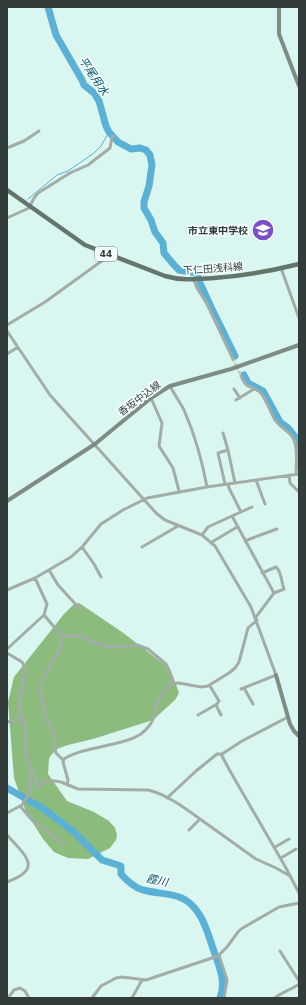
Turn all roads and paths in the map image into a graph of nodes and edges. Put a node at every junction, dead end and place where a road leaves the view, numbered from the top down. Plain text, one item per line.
1 (279, 7) edge
2 (299, 86) edge
3 (39, 131) dead end
4 (113, 137) dead end
5 (7, 148) edge
6 (7, 190) edge
7 (30, 207) junction
8 (7, 218) edge
9 (110, 255) junction
10 (299, 264) edge
11 (281, 268) junction
12 (194, 280) junction
13 (299, 318) edge
14 (7, 325) edge
15 (7, 332) edge
16 (299, 345) edge
17 (18, 347) junction
18 (7, 354) edge
19 (233, 359) tunnel mouth
20 (241, 376) tunnel mouth
21 (170, 386) junction
22 (234, 389) dead end
23 (254, 389) junction
24 (151, 398) junction
25 (240, 398) junction
26 (236, 400) dead end
27 (223, 433) dead end
28 (94, 444) junction
29 (228, 450) junction
30 (298, 474) edge
31 (289, 475) junction
32 (256, 480) junction
33 (236, 483) junction
34 (226, 484) junction
35 (207, 487) junction
36 (179, 491) junction
37 (299, 492) edge
38 (144, 499) junction
39 (7, 501) edge
40 (265, 504) dead end
41 (252, 507) dead end
42 (240, 512) junction
43 (232, 516) junction
44 (178, 526) junction
45 (237, 527) junction
46 (277, 529) dead end
47 (202, 535) junction
48 (212, 542) junction
49 (244, 542) junction
50 (82, 547) junction
51 (142, 547) dead end
52 (49, 570) junction
53 (262, 573) junction
54 (101, 577) dead end
55 (35, 578) junction
56 (7, 590) edge
57 (274, 593) junction
58 (80, 609) dead end
59 (44, 615) junction
60 (257, 619) junction
61 (62, 635) junction
62 (7, 649) edge
63 (7, 652) edge
64 (276, 674) junction
65 (172, 683) junction
66 (210, 686) junction
67 (252, 704) dead end
68 (216, 705) junction
69 (198, 714) dead end
70 (221, 715) dead end
71 (288, 718) junction
72 (22, 719) junction
73 (7, 722) edge
74 (299, 736) edge
75 (222, 754) junction
76 (63, 760) junction
77 (31, 768) junction
78 (67, 785) junction
79 (167, 798) junction
80 (20, 806) junction
81 (7, 813) edge
82 (200, 819) junction
83 (190, 830) dead end
84 (7, 835) edge
85 (289, 839) dead end
86 (63, 844) dead end
87 (275, 848) junction
88 (296, 849) dead end
89 (280, 858) junction
90 (290, 876) junction
91 (7, 882) edge
92 (299, 893) edge
93 (299, 903) edge
94 (280, 952) dead end
95 (218, 956) junction
96 (142, 980) junction
97 (299, 981) edge
98 (299, 984) edge
99 (8, 998) edge
100 (29, 998) edge
101 (92, 998) edge
102 (132, 998) edge
103 (224, 998) edge
104 (276, 998) edge

1 - 2 main road
3 - 5 street
4 - 7 street
6 - 7 main road, 下仁田浅科線 / 44
7 - 8 street
7 - 9 main road, 下仁田浅科線 / 44
9 - 12 main road, 下仁田浅科線 / 44
9 - 14 street
10 - 11 main road, 下仁田浅科線 / 44
11 - 12 main road, 下仁田浅科線 / 44
11 - 13 street
12 - 19 street
15 - 17 street
16 - 21 main road, 香坂中込線
17 - 18 street
17 - 28 street
20 - 23 street
21 - 24 main road, 香坂中込線
21 - 35 street
22 - 25 street
23 - 25 street
23 - 30 street
24 - 28 main road, 香坂中込線
24 - 36 street
25 - 26 street
27 - 29 street
28 - 38 street
28 - 39 main road, 香坂中込線
29 - 33 street
29 - 34 street
30 - 31 street
31 - 32 street
31 - 37 street
32 - 33 street
32 - 40 street
33 - 34 street
34 - 35 street
34 - 42 street
35 - 36 street
36 - 38 street
38 - 44 street
38 - 50 street
41 - 42 street
42 - 43 street
43 - 45 street
43 - 47 street
44 - 47 street
44 - 51 street
45 - 48 street
45 - 49 street
46 - 49 street
47 - 48 street
48 - 60 street
49 - 53 street
50 - 52 street
50 - 54 street
52 - 55 street
52 - 58 street
53 - 57 street
53 - 57 street
55 - 56 street
55 - 59 street
57 - 60 street
59 - 61 street
59 - 62 street
60 - 64 street
60 - 66 street
61 - 65 street
61 - 76 street
63 - 72 street
64 - 67 street
64 - 71 main road
65 - 66 street
65 - 76 street
66 - 68 street
68 - 69 street
68 - 70 street
71 - 74 main road
71 - 75 street
72 - 73 street
72 - 77 street
75 - 79 street
75 - 87 street
76 - 78 street
77 - 78 street
77 - 80 street
78 - 79 street
79 - 82 street
80 - 81 street
80 - 86 street
82 - 83 street
82 - 90 street
84 - 91 street
85 - 87 street
87 - 89 street
88 - 89 street
89 - 90 street
90 - 92 street
93 - 95 street
94 - 97 street
95 - 96 street
95 - 103 street
96 - 101 street
96 - 102 street
98 - 104 street
99 - 100 street

